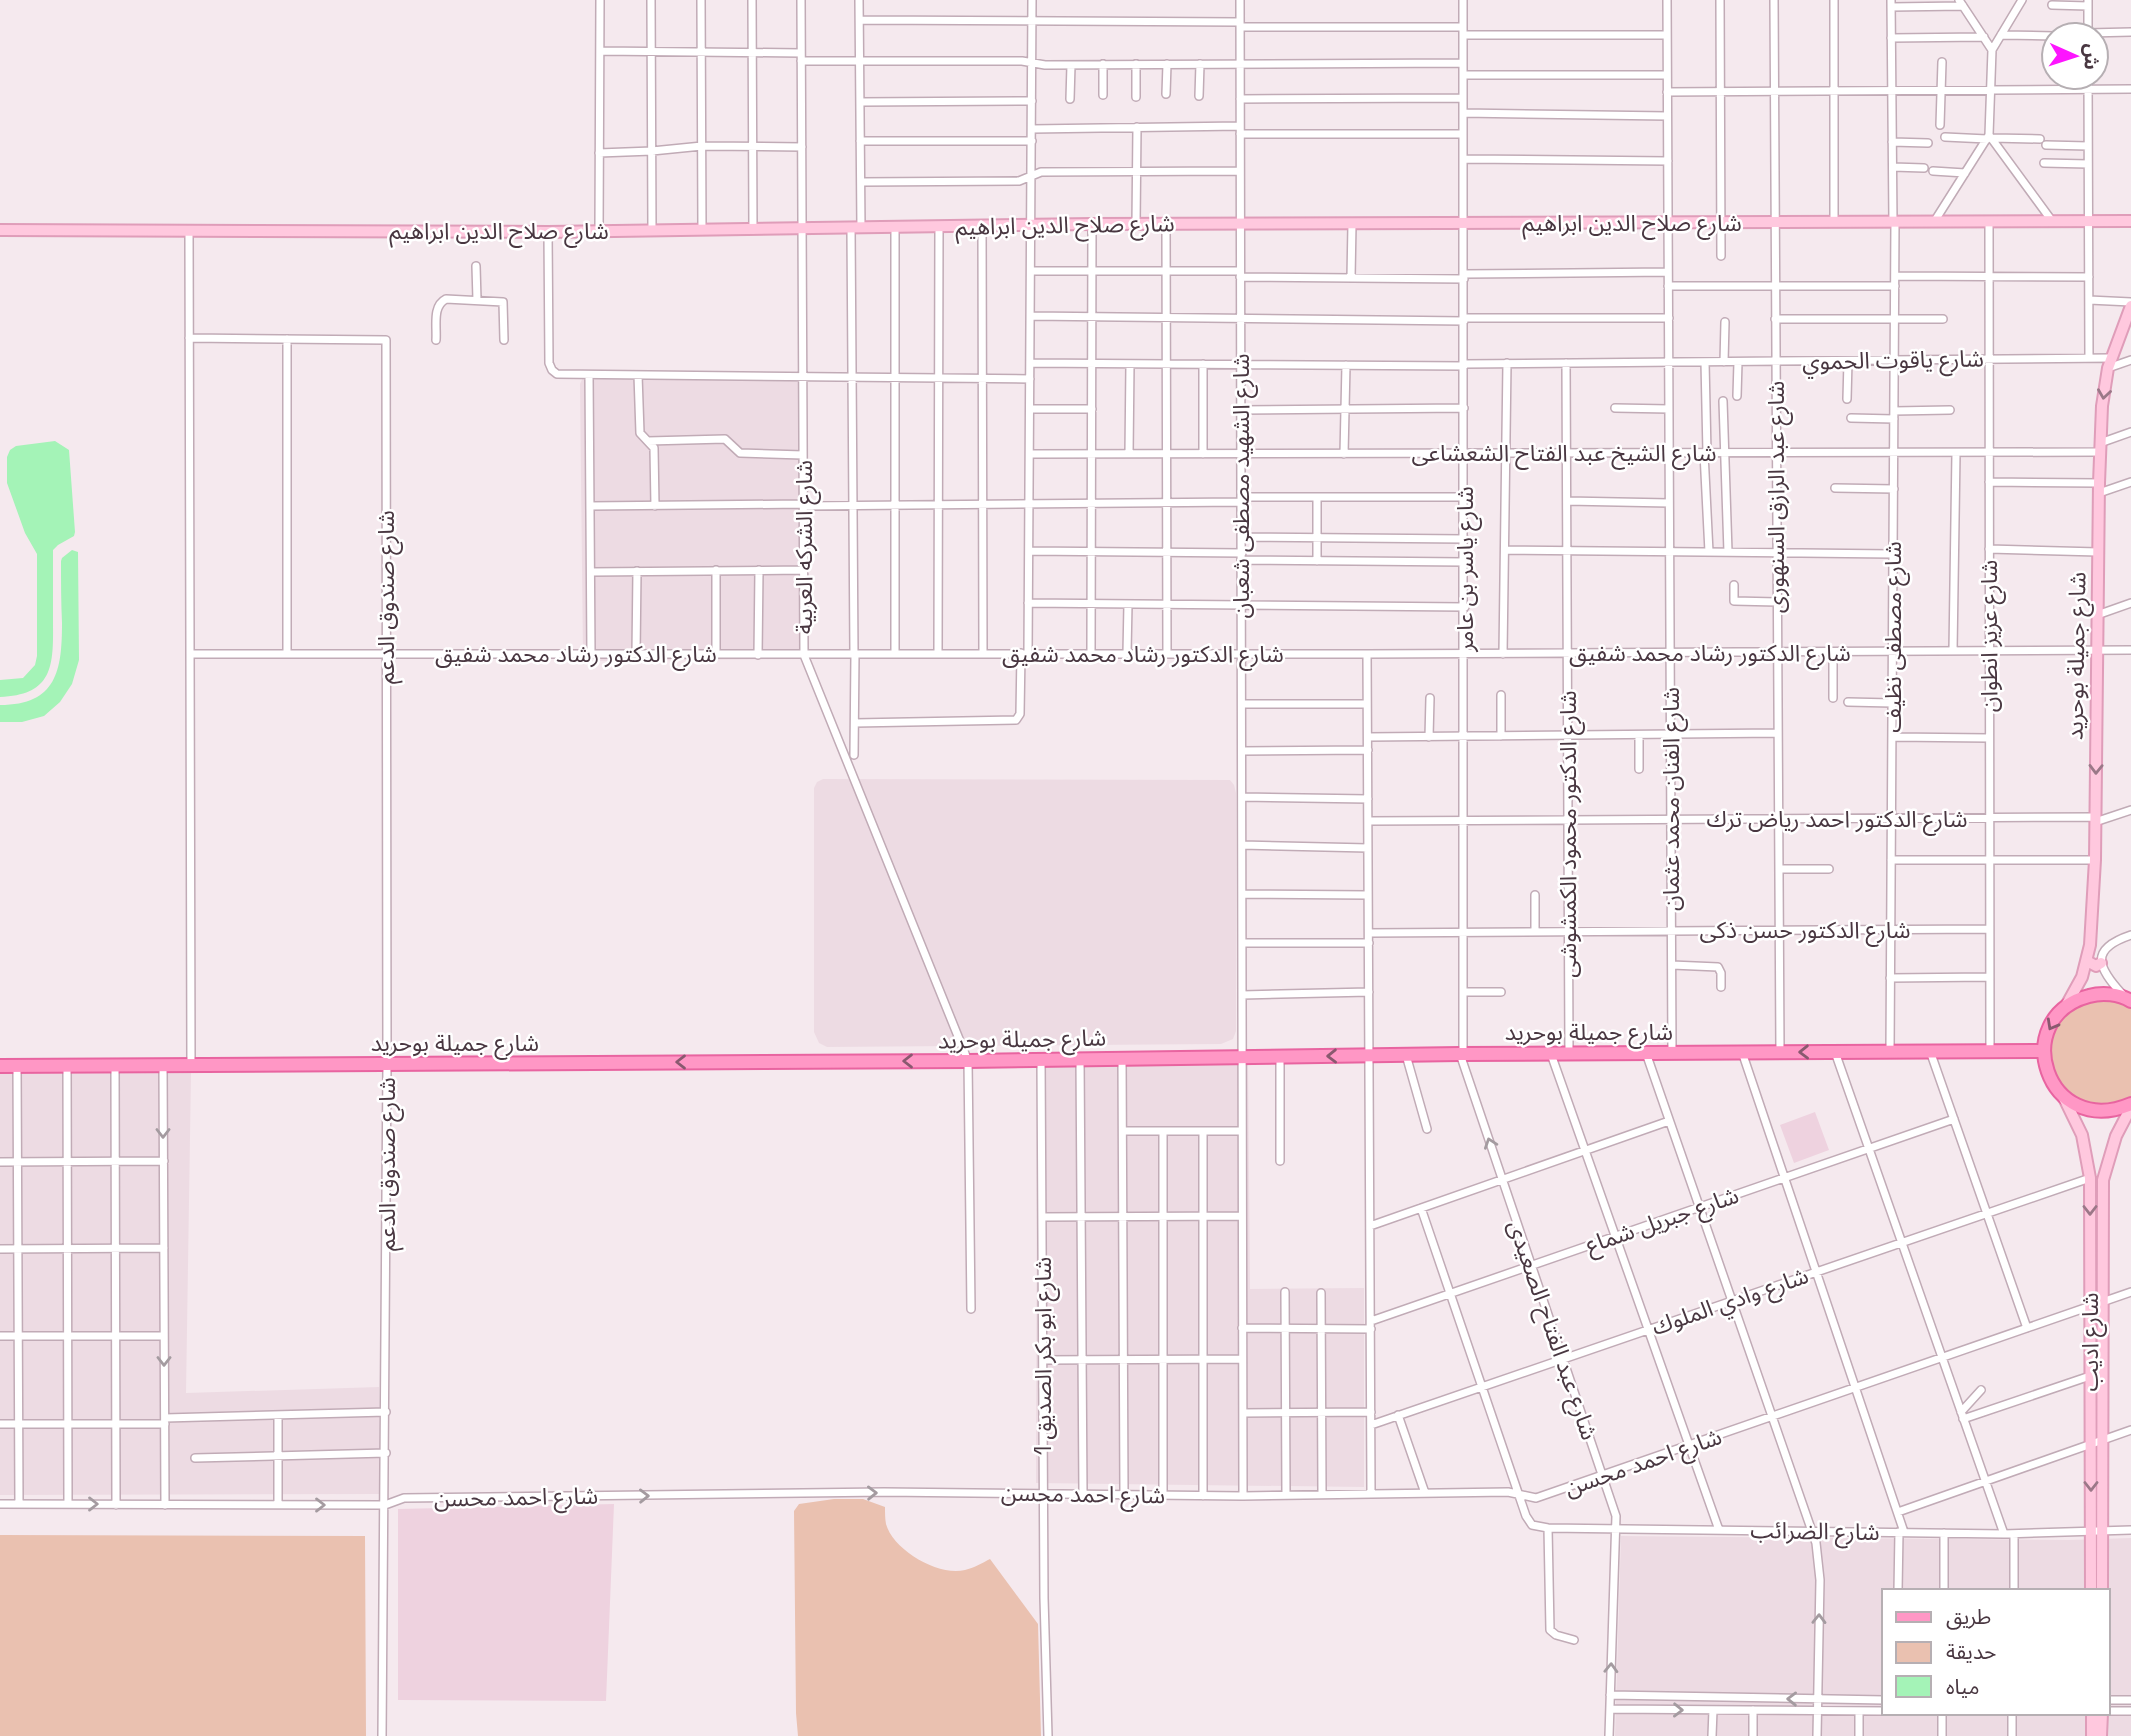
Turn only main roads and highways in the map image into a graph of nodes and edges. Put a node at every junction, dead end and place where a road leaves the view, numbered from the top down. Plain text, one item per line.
1 (2128, 1000) edge
2 (2044, 1051) junction
3 (0, 1066) edge
4 (2131, 1106) edge

1 -> 2 main road
2 -> 3 main road, شارع جميلة بوحريد
2 - 4 main road

